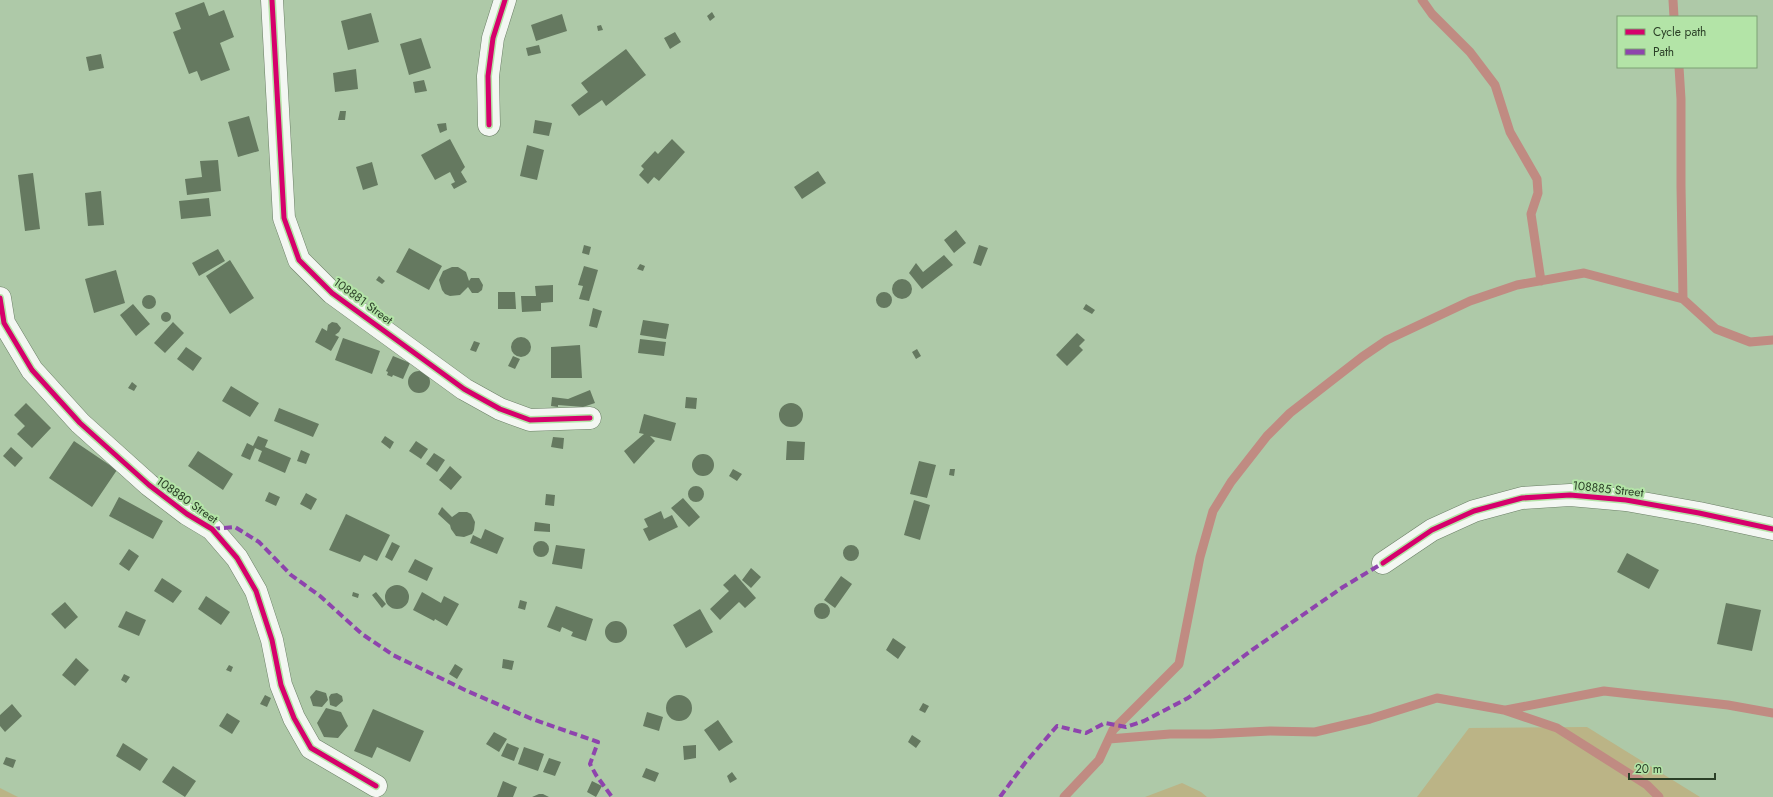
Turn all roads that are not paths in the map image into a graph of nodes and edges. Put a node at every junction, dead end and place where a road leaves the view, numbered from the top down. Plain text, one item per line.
1 (272, 0) edge
2 (505, 0) edge
3 (489, 126) dead end
4 (0, 298) edge
5 (590, 418) dead end
6 (1773, 529) edge
7 (1383, 563) dead end
8 (376, 786) dead end

1 - 5 street, 108881 Street
2 - 3 street
4 - 8 street, 108880 Street
6 - 7 street, 108885 Street

